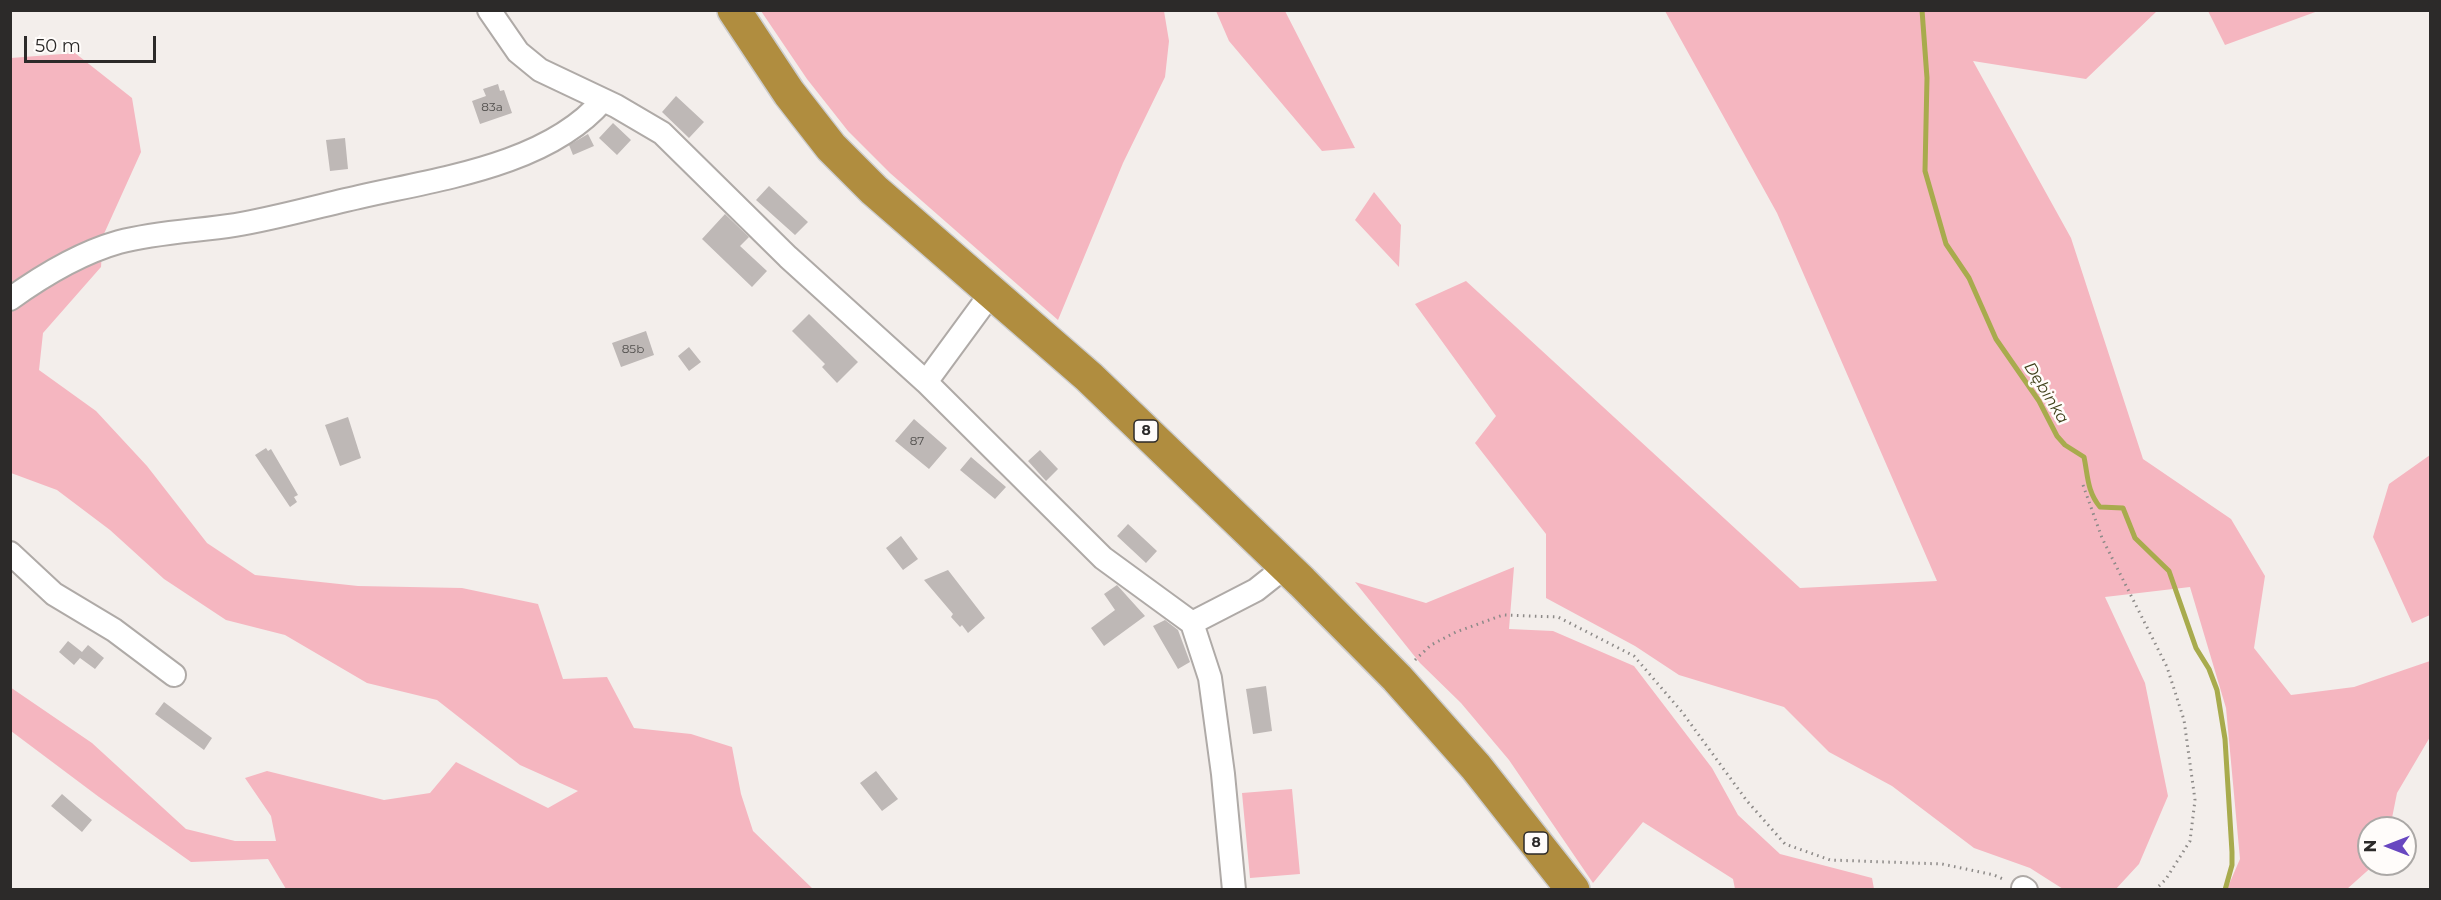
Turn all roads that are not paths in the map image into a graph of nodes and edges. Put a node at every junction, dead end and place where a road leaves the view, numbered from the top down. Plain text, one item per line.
1 (489, 10) edge
2 (734, 10) edge
3 (603, 100) junction
4 (992, 292) junction
5 (10, 299) edge
6 (926, 382) junction
7 (10, 553) edge
8 (1285, 567) junction
9 (1192, 623) junction
10 (174, 675) dead end
11 (1234, 890) edge
12 (1573, 890) edge

1 - 3 street
2 - 4 highway, 8
3 - 5 street
3 - 6 street
4 - 6 street
4 - 8 highway, 8
6 - 9 street
7 - 10 street
8 - 9 street
8 - 12 highway, 8
9 - 11 street

